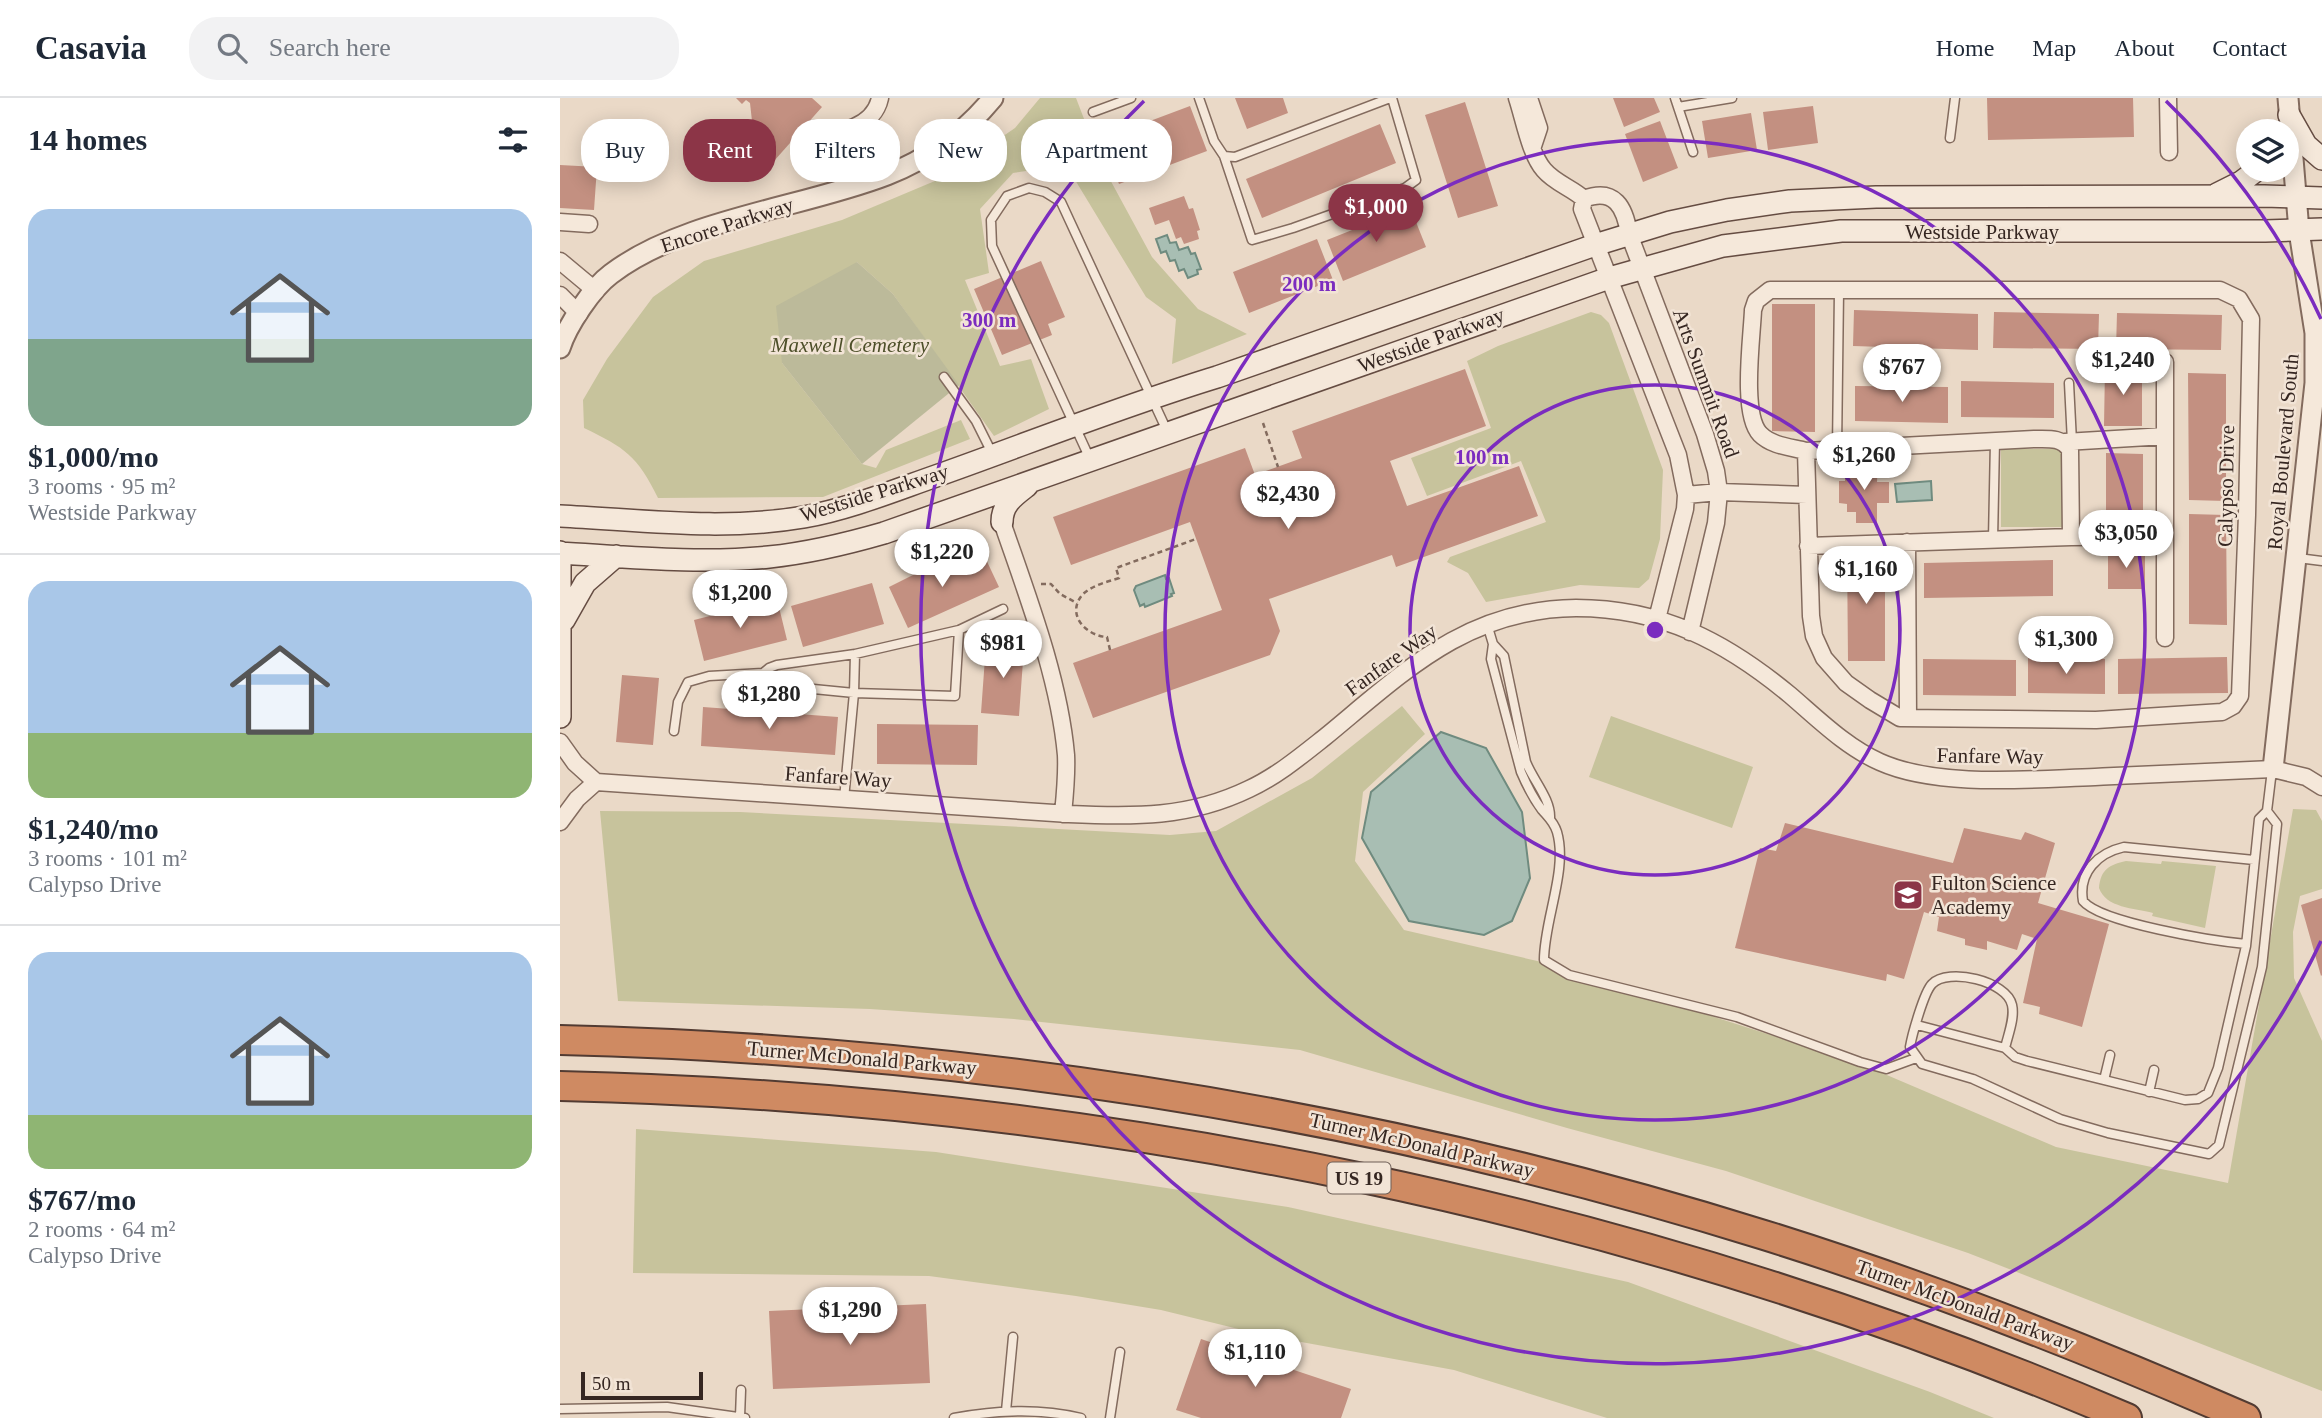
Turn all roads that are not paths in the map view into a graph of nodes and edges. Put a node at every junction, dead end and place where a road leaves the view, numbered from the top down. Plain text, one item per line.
1 (880, 98) edge
2 (993, 98) edge
3 (1131, 98) edge
4 (1199, 98) edge
5 (1391, 98) edge
6 (1517, 98) edge
7 (1529, 98) edge
8 (1732, 98) edge
9 (1955, 98) edge
10 (2168, 98) edge
11 (1677, 102) edge
12 (1093, 111) dead end
13 (2287, 112) edge
14 (866, 119) edge
15 (1950, 138) dead end
16 (1533, 146) junction
17 (1693, 152) dead end
18 (2169, 152) dead end
19 (1224, 156) junction
20 (2322, 159) edge
21 (2241, 182) edge
22 (2210, 196) junction
23 (2296, 196) junction
24 (2322, 198) edge
25 (1584, 199) junction
26 (560, 222) edge
27 (589, 224) dead end
28 (2322, 229) edge
29 (2299, 231) junction
30 (1629, 234) junction
31 (1595, 245) junction
32 (560, 261) edge
33 (1642, 268) junction
34 (1609, 278) junction
35 (596, 291) junction
36 (1839, 291) junction
37 (560, 295) edge
38 (579, 314) junction
39 (560, 348) edge
40 (2165, 362) dead end
41 (944, 377) dead end
42 (2068, 383) dead end
43 (1153, 396) junction
44 (1075, 426) junction
45 (1168, 433) junction
46 (2165, 436) junction
47 (1995, 441) junction
48 (2069, 442) junction
49 (1837, 450) junction
50 (1806, 451) junction
51 (993, 456) junction
52 (1090, 460) junction
53 (1043, 476) junction
54 (1719, 492) junction
55 (1686, 495) junction
56 (1807, 495) junction
57 (963, 504) junction
58 (560, 516) edge
59 (1002, 522) junction
60 (2165, 536) junction
61 (2071, 537) junction
62 (1993, 540) junction
63 (1907, 542) junction
64 (1808, 546) junction
65 (560, 552) edge
66 (616, 555) junction
67 (2298, 558) junction
68 (2322, 561) edge
69 (1003, 609) dead end
70 (1657, 619) junction
71 (1487, 624) junction
72 (561, 625) edge
73 (959, 630) junction
74 (1690, 632) junction
75 (2165, 638) dead end
76 (855, 654) junction
77 (764, 673) junction
78 (854, 693) junction
79 (560, 717) edge
80 (1908, 718) junction
81 (674, 731) dead end
82 (560, 742) edge
83 (2273, 769) junction
84 (596, 782) junction
85 (2321, 784) edge
86 (844, 799) junction
87 (2267, 811) junction
88 (1063, 814) junction
89 (560, 822) edge
90 (2254, 860) junction
91 (2246, 944) junction
92 (1917, 1025) junction
93 (560, 1040) edge
94 (2005, 1048) junction
95 (2110, 1055) dead end
96 (1916, 1058) junction
97 (2154, 1070) dead end
98 (2104, 1080) junction
99 (560, 1086) edge
100 (2149, 1092) junction
101 (1013, 1337) dead end
102 (1120, 1352) dead end
103 (741, 1390) dead end
104 (560, 1409) edge
105 (1006, 1411) junction
106 (743, 1417) edge
107 (954, 1418) edge
108 (1081, 1418) edge
109 (1110, 1418) edge
110 (2127, 1418) edge
111 (2246, 1418) edge

1 - 14 street
2 - 35 street, Encore Parkway
3 - 12 lane
4 - 19 lane
5 - 19 lane
5 - 19 lane
6 - 16 street
7 - 16 street
8 - 11 lane
9 - 15 lane
10 - 18 street
11 - 17 lane
13 - 20 main road
13 - 23 street, Royal Boulevard South
16 - 25 street
21 - 22 main road
22 - 23 main road, Westside Parkway
22 - 30 main road, Westside Parkway
23 - 24 main road, Westside Parkway
23 - 29 street, Royal Boulevard South
25 - 30 street, Arts Summit Road
25 - 31 street
26 - 27 street
28 - 29 main road, Westside Parkway
29 - 33 main road, Westside Parkway
29 - 67 street, Royal Boulevard South
30 - 31 main road, Westside Parkway
30 - 33 street, Arts Summit Road
31 - 34 street
31 - 43 main road, Westside Parkway
32 - 35 street
33 - 34 main road, Westside Parkway
33 - 54 street, Arts Summit Road
34 - 45 main road, Westside Parkway
34 - 55 street
35 - 38 street, Encore Parkway
36 - 49 lane
36 - 50 street, Calypso Drive
36 - 80 street, Calypso Drive
37 - 38 street
38 - 39 street, Encore Parkway
40 - 46 street
41 - 51 lane
42 - 48 lane
43 - 44 main road, Westside Parkway
43 - 44 lane
43 - 45 lane
44 - 51 main road, Westside Parkway
44 - 52 lane
45 - 52 main road, Westside Parkway
46 - 48 street
46 - 60 street
47 - 48 street
47 - 49 street
47 - 62 lane
48 - 61 street
49 - 50 street
50 - 56 street, Calypso Drive
51 - 58 main road, Westside Parkway
52 - 53 main road, Westside Parkway
53 - 57 main road, Westside Parkway
53 - 59 main road
54 - 55 street
54 - 56 street
54 - 74 street, Arts Summit Road
55 - 70 street
56 - 64 street, Calypso Drive
57 - 59 main road
57 - 66 main road, Westside Parkway
59 - 88 street
60 - 61 street
60 - 75 street
61 - 62 street
62 - 63 street
63 - 64 street
63 - 80 street
64 - 80 street, Calypso Drive
65 - 66 main road, Westside Parkway
65 - 72 main road
66 - 72 main road
67 - 68 lane
67 - 83 street, Royal Boulevard South
69 - 73 lane
70 - 71 street, Fanfare Way
70 - 74 street, Fanfare Way
71 - 88 street, Fanfare Way
71 - 96 lane
72 - 79 main road
73 - 76 lane
73 - 78 lane
74 - 83 street, Fanfare Way
76 - 77 lane
76 - 78 lane
77 - 78 lane
77 - 81 lane
78 - 86 lane
82 - 84 street
83 - 85 street, Fanfare Way
83 - 87 lane
84 - 86 street, Fanfare Way
84 - 89 street
86 - 88 street, Fanfare Way
87 - 90 lane
87 - 96 lane
90 - 91 lane
90 - 91 lane
91 - 100 lane
92 - 94 lane
92 - 94 lane
92 - 96 lane
93 - 111 highway, Turner McDonald Parkway / US 19
94 - 98 lane
95 - 98 lane
97 - 100 lane
98 - 100 lane
99 - 110 highway, US 19
101 - 105 lane
102 - 109 lane
103 - 106 lane
104 - 106 lane
105 - 107 lane
105 - 108 lane

